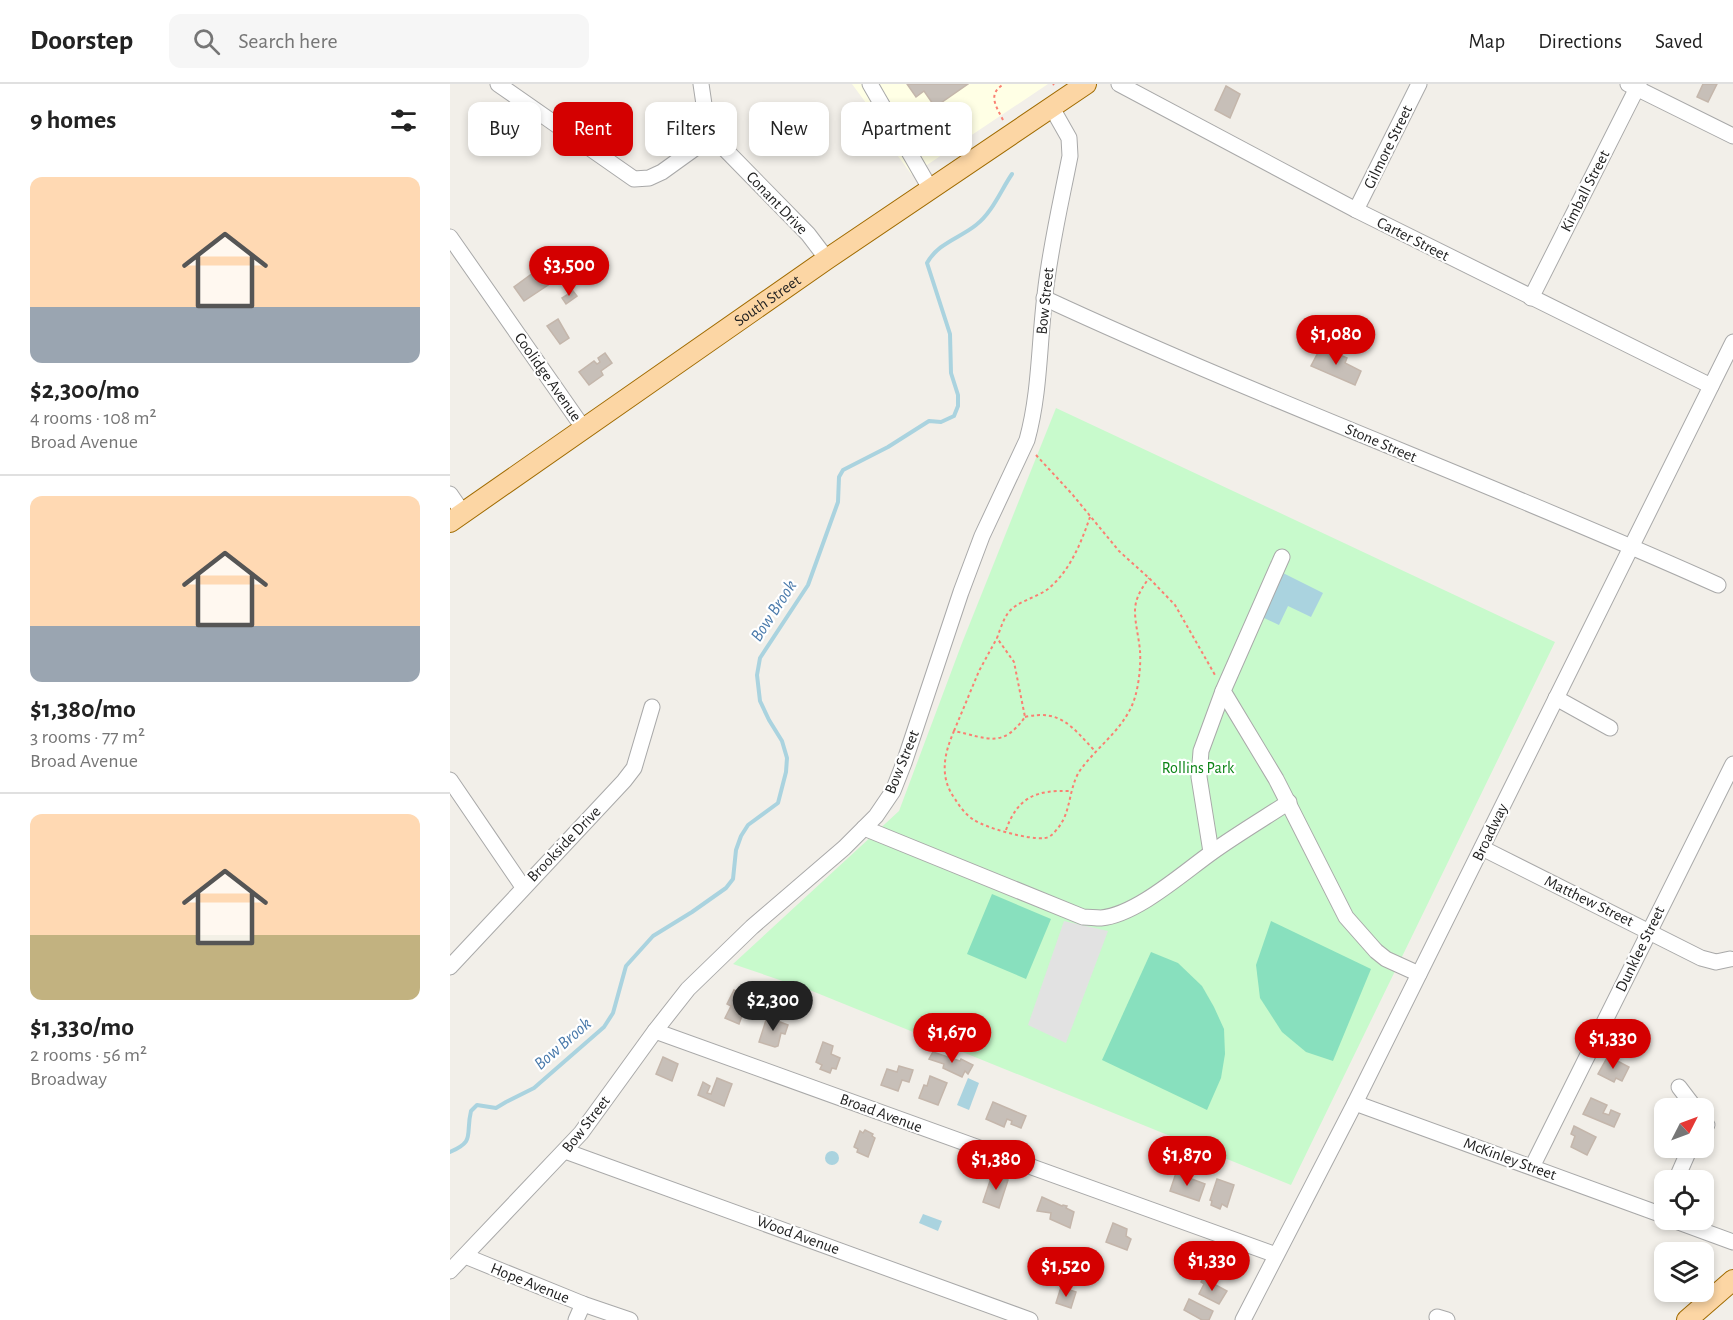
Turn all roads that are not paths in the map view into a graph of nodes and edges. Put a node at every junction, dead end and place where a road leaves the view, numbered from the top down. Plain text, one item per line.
1 (498, 84) edge
2 (701, 84) edge
3 (870, 84) edge
4 (1086, 84) edge
5 (1119, 84) edge
6 (1419, 84) edge
7 (1635, 86) edge
8 (704, 102) edge
9 (1052, 108) junction
10 (1733, 136) edge
11 (684, 156) edge
12 (732, 156) edge
13 (932, 190) junction
14 (1356, 210) junction
15 (450, 237) edge
16 (827, 259) junction
17 (1044, 298) junction
18 (1531, 298) junction
19 (1733, 342) edge
20 (1711, 386) junction
21 (584, 429) junction
22 (450, 494) edge
23 (456, 517) edge
24 (1632, 548) junction
25 (1282, 557) dead end
26 (1718, 585) dead end
27 (1223, 691) junction
28 (1556, 698) junction
29 (652, 707) dead end
30 (1610, 728) dead end
31 (1733, 764) edge
32 (450, 780) edge
33 (1289, 802) junction
34 (864, 828) junction
35 (1482, 848) junction
36 (1211, 852) junction
37 (523, 887) junction
38 (1649, 930) junction
39 (1730, 959) dead end
40 (450, 967) edge
41 (1419, 974) junction
42 (655, 1031) junction
43 (1679, 1087) dead end
44 (1687, 1098) edge
45 (1355, 1103) junction
46 (565, 1151) junction
47 (1532, 1167) junction
48 (1654, 1211) edge
49 (1703, 1230) edge
50 (1733, 1242) edge
51 (1276, 1255) junction
52 (465, 1256) junction
53 (450, 1271) edge
54 (1733, 1280) edge
55 (583, 1304) junction
56 (576, 1320) edge
57 (630, 1320) edge
58 (1030, 1320) edge
59 (1243, 1320) edge
60 (1687, 1320) edge

1 - 11 street
2 - 8 street, Conant Drive
3 - 13 street
4 - 9 main road, South Street
5 - 14 street, Carter Street
6 - 14 street, Gilmore Street
7 - 10 street
7 - 18 street, Kimball Street
9 - 13 main road, South Street
9 - 17 street, Bow Street
12 - 16 street, Conant Drive
13 - 16 main road, South Street
14 - 18 street, Carter Street
15 - 21 street, Coolidge Avenue
16 - 21 main road, South Street
17 - 24 street, Stone Street
17 - 34 street, Bow Street
18 - 20 street, Carter Street
19 - 20 street, Broadway
20 - 24 street, Broadway
21 - 23 main road, South Street
22 - 23 street
24 - 26 street, Stone Street
24 - 28 street, Broadway
25 - 27 street
27 - 33 street
27 - 36 street
28 - 30 street
28 - 35 street, Broadway
29 - 37 street, Brookside Drive
31 - 38 street, Dunklee Street
32 - 37 street
33 - 36 street
33 - 41 street
34 - 36 street
34 - 42 street, Bow Street
35 - 38 street, Matthew Street
35 - 41 street, Broadway
37 - 40 street, Brookside Drive
38 - 39 street, Matthew Street
38 - 47 street, Dunklee Street
41 - 45 street, Broadway
42 - 46 street, Bow Street
42 - 51 street, Broad Avenue
43 - 44 street
45 - 47 street, McKinley Street
45 - 51 street, Broadway
46 - 52 street, Bow Street
46 - 58 street, Wood Avenue
47 - 48 street, McKinley Street
49 - 50 street, McKinley Street
51 - 59 street, Broadway
52 - 53 street, Bow Street
52 - 55 street, Hope Avenue
54 - 60 main road
55 - 56 street
55 - 57 street, Hope Avenue

